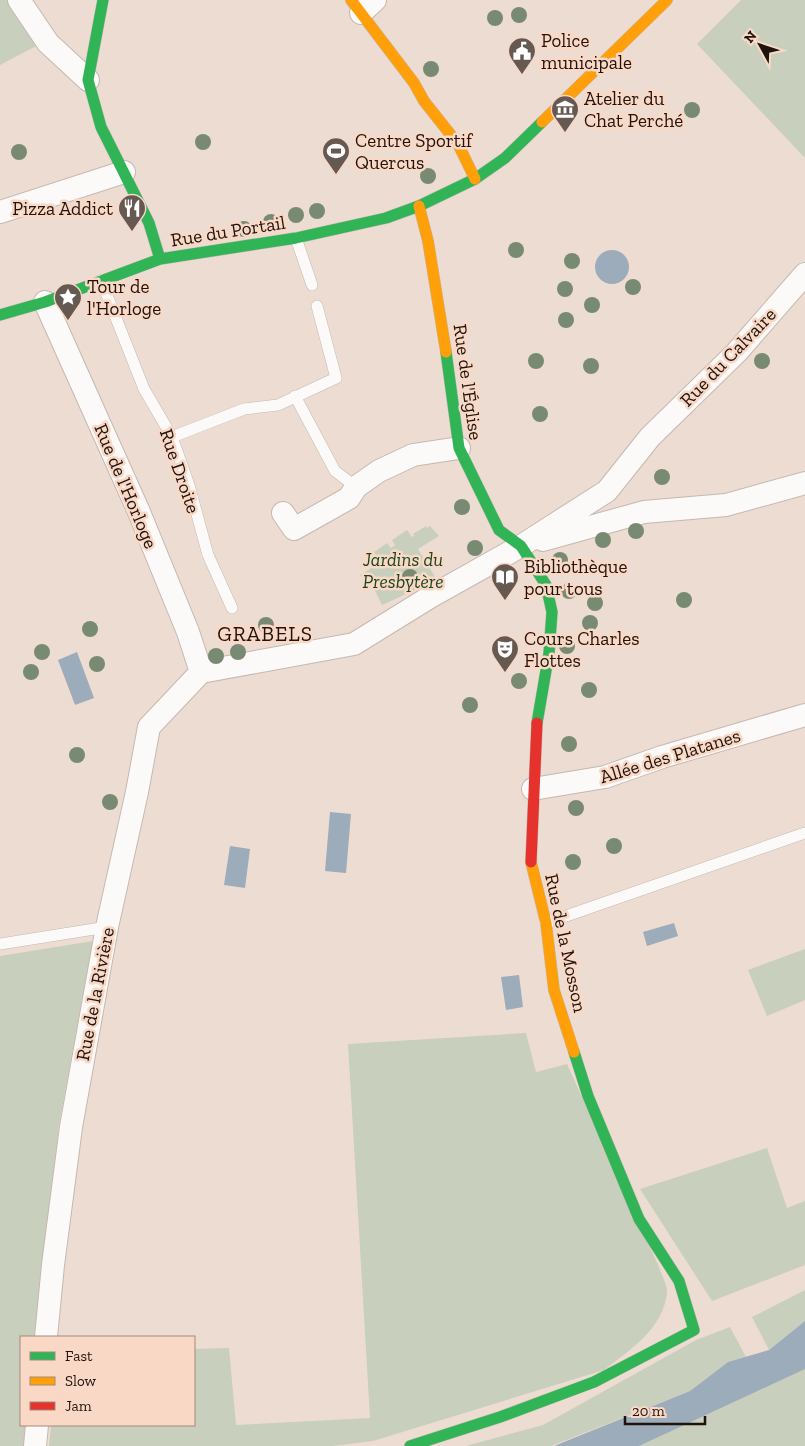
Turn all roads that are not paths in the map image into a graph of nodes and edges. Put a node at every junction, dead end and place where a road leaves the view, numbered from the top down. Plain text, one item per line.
1 (19, 0) edge
2 (103, 0) edge
3 (667, 0) edge
4 (362, 4) edge
5 (88, 80) junction
6 (124, 172) junction
7 (475, 179) junction
8 (418, 206) junction
9 (0, 212) edge
10 (296, 238) junction
11 (160, 259) junction
12 (805, 274) edge
13 (101, 280) junction
14 (312, 285) dead end
15 (45, 302) junction
16 (317, 306) dead end
17 (0, 315) edge
18 (296, 396) junction
19 (172, 436) junction
20 (459, 448) junction
21 (805, 483) edge
22 (356, 487) junction
23 (283, 514) dead end
24 (520, 546) junction
25 (232, 608) dead end
26 (201, 672) junction
27 (805, 715) edge
28 (533, 789) junction
29 (805, 833) edge
30 (546, 923) junction
31 (107, 927) junction
32 (0, 944) edge
33 (46, 1336) edge
34 (37, 1426) edge
35 (35, 1446) edge
36 (410, 1446) edge

1 - 5 street
2 - 5 street
3 - 7 street, Rue du Portail
4 - 7 street
5 - 6 street
6 - 9 street
6 - 11 street
7 - 8 street, Rue du Portail
8 - 10 street, Rue du Portail
8 - 20 street, Rue de l'Église
10 - 11 street, Rue du Portail
10 - 14 lane
11 - 13 street, Rue du Portail
12 - 24 street, Rue du Calvaire
13 - 15 street, Rue du Portail
13 - 19 lane, Rue Droite
15 - 17 street, Rue du Portail
15 - 26 street, Rue de l'Horloge
16 - 18 lane
18 - 19 lane
18 - 22 lane
19 - 25 lane, Rue Droite
20 - 22 street
20 - 24 street, Rue de l'Église
21 - 24 street
22 - 23 street
24 - 26 street
24 - 28 street, Rue de la Mosson
26 - 31 street, Rue de la Rivière
27 - 28 street, Allée des Platanes
28 - 30 street, Rue de la Mosson
29 - 30 lane
30 - 36 street, Rue de la Mosson
31 - 32 lane
31 - 33 street, Rue de la Rivière
34 - 35 street

